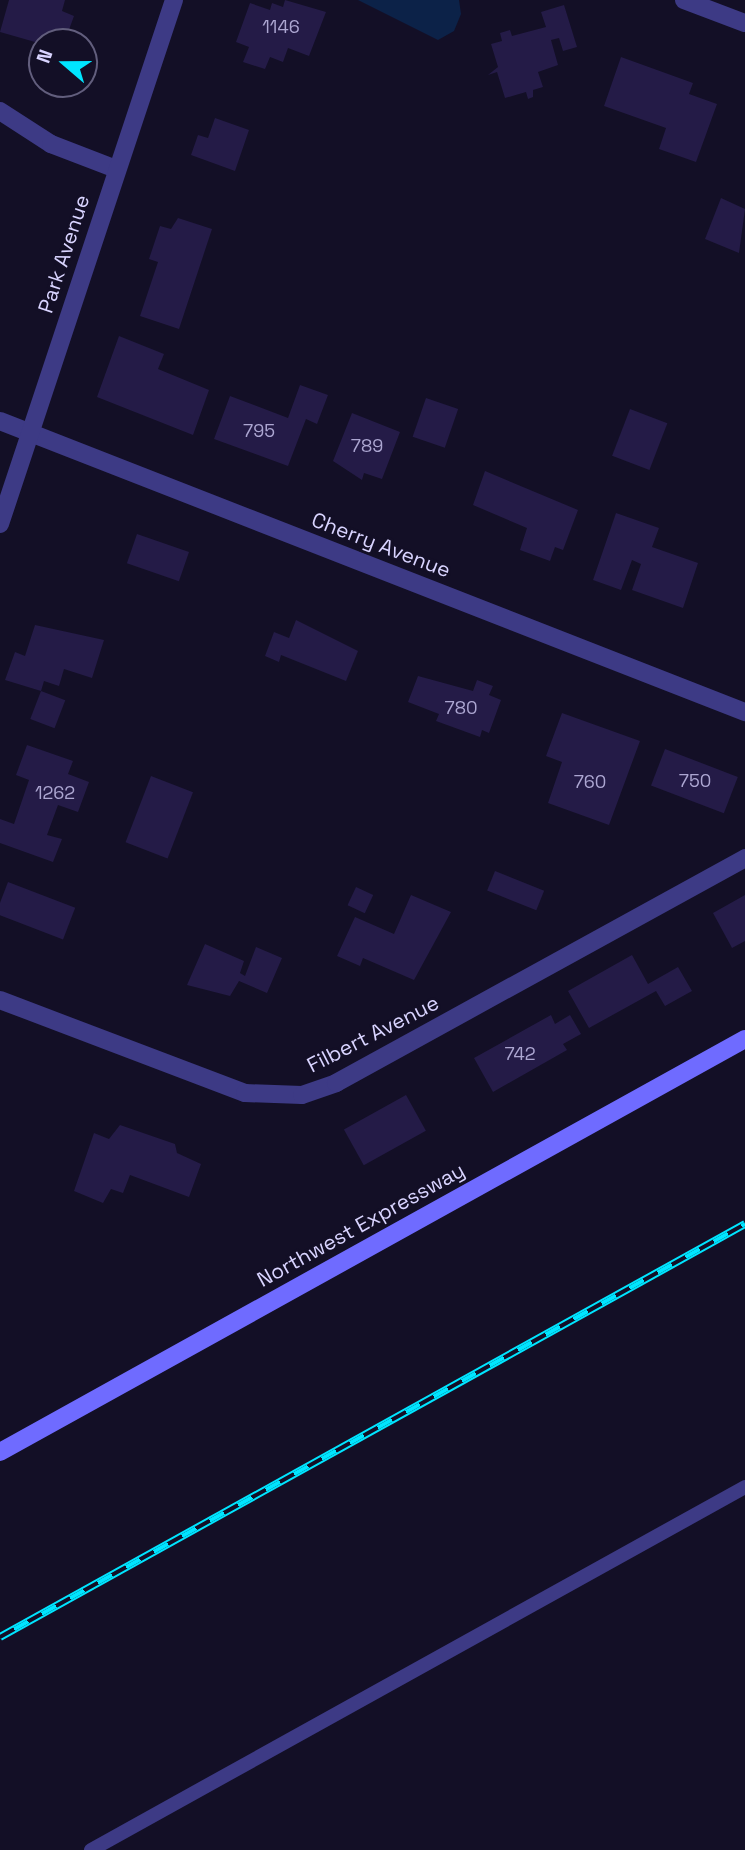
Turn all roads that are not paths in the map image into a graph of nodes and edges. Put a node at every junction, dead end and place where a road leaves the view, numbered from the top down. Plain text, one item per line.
1 (174, 0) edge
2 (684, 0) edge
3 (745, 23) edge
4 (0, 111) edge
5 (116, 169) junction
6 (0, 421) edge
7 (30, 432) junction
8 (0, 524) edge
9 (745, 712) edge
10 (745, 858) edge
11 (0, 1000) edge
12 (745, 1039) edge
13 (0, 1452) edge
14 (745, 1487) edge
15 (91, 1850) edge

1 - 5 street, Park Avenue
2 - 3 street
4 - 5 street
5 - 7 street, Park Avenue
6 - 7 street, Cherry Avenue
7 - 8 street, Park Avenue
7 - 9 street, Cherry Avenue
10 - 11 street, Filbert Avenue
12 - 13 main road, Northwest Expressway
14 - 15 lane

